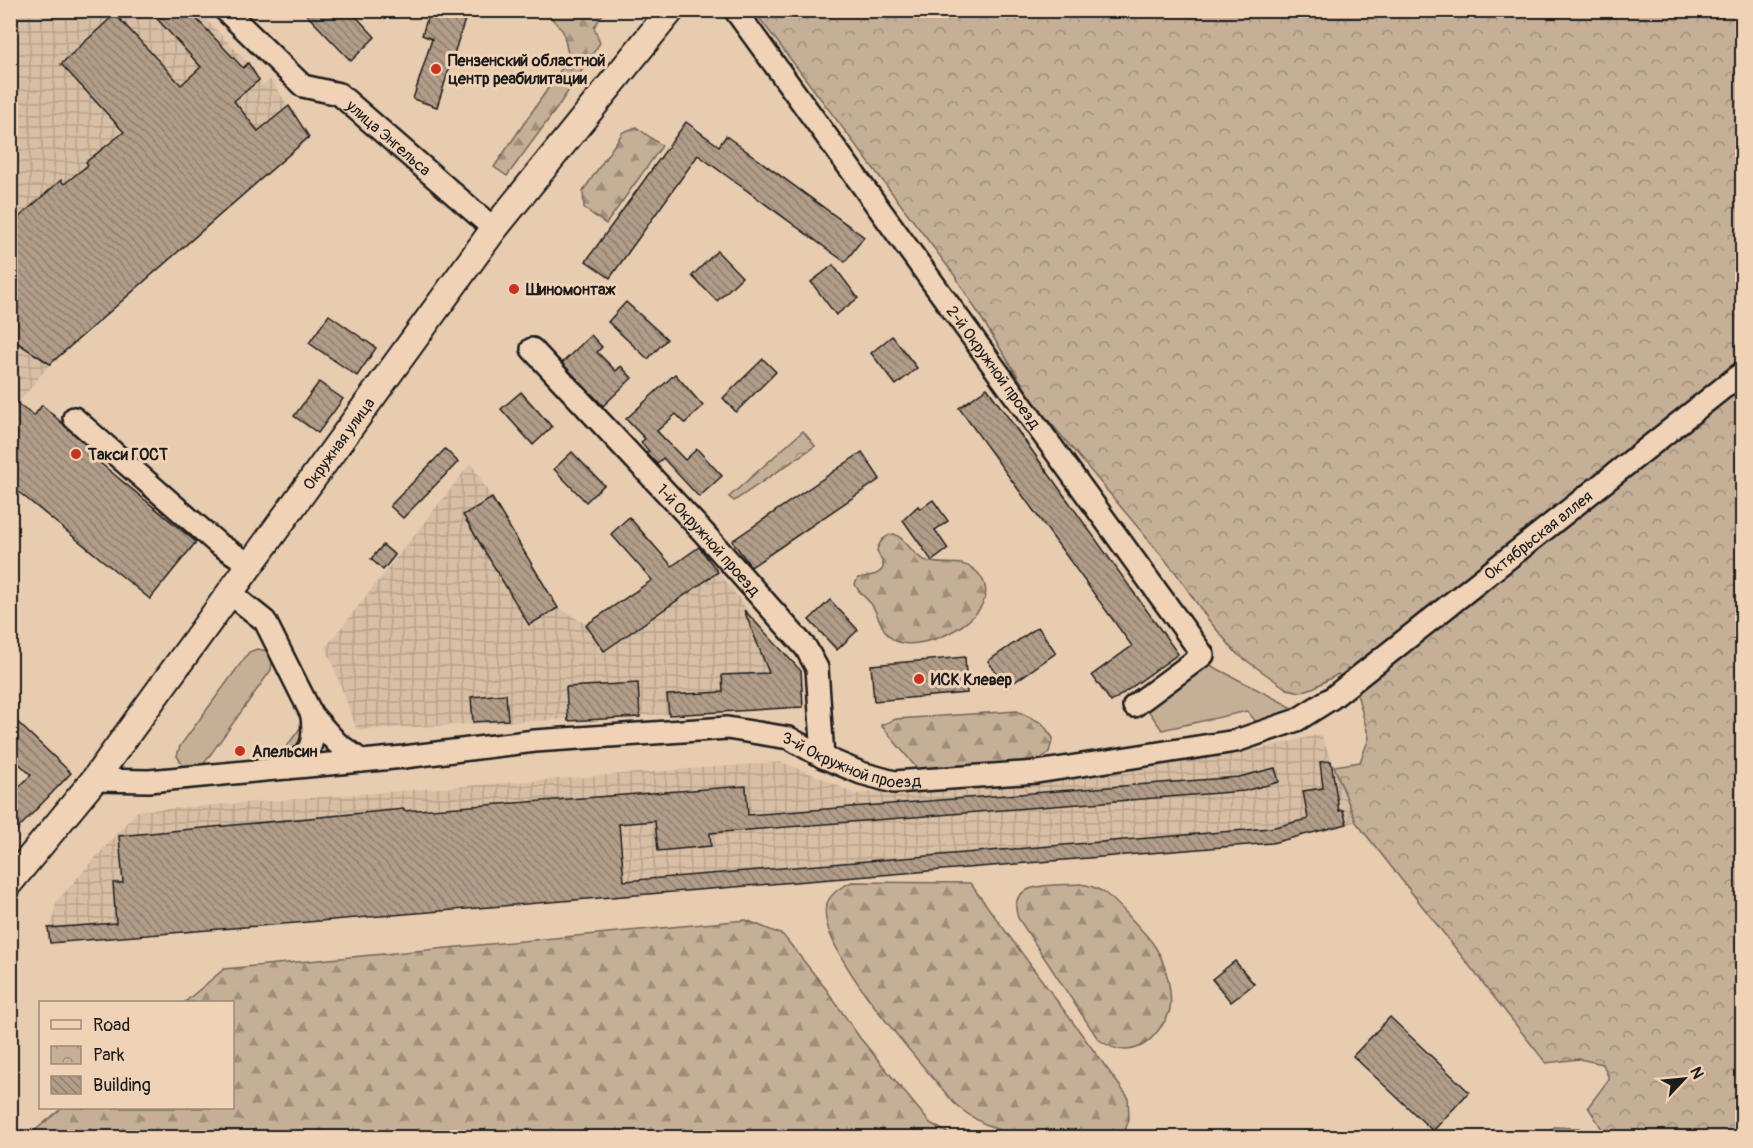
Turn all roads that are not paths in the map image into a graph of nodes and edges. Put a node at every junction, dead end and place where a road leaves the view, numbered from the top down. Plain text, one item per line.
1 (225, 10) edge
2 (671, 10) edge
3 (735, 10) edge
4 (494, 229) junction
5 (532, 349) dead end
6 (1743, 373) edge
7 (74, 418) dead end
8 (251, 566) junction
9 (231, 594) junction
10 (1332, 698) joint
11 (1134, 706) dead end
12 (312, 715) junction
13 (823, 757) junction
14 (362, 761) junction
15 (288, 768) junction
16 (94, 780) junction
17 (10, 882) edge

1 - 4 street, улица Энгельса
2 - 4 main road, Окружная улица
3 - 11 street, 2-й Окружной проезд
4 - 8 main road, Окружная улица
5 - 13 street, 1-й Окружной проезд
6 - 10 street, Октябрьская аллея
7 - 8 street
8 - 9 main road, Окружная улица
9 - 12 street
9 - 16 main road, Окружная улица
10 - 13 street, 3-й Окружной проезд
12 - 14 street
12 - 15 street
13 - 14 street, 3-й Окружной проезд
14 - 15 street, 3-й Окружной проезд
15 - 16 street, 3-й Окружной проезд
16 - 17 main road, Окружная улица

